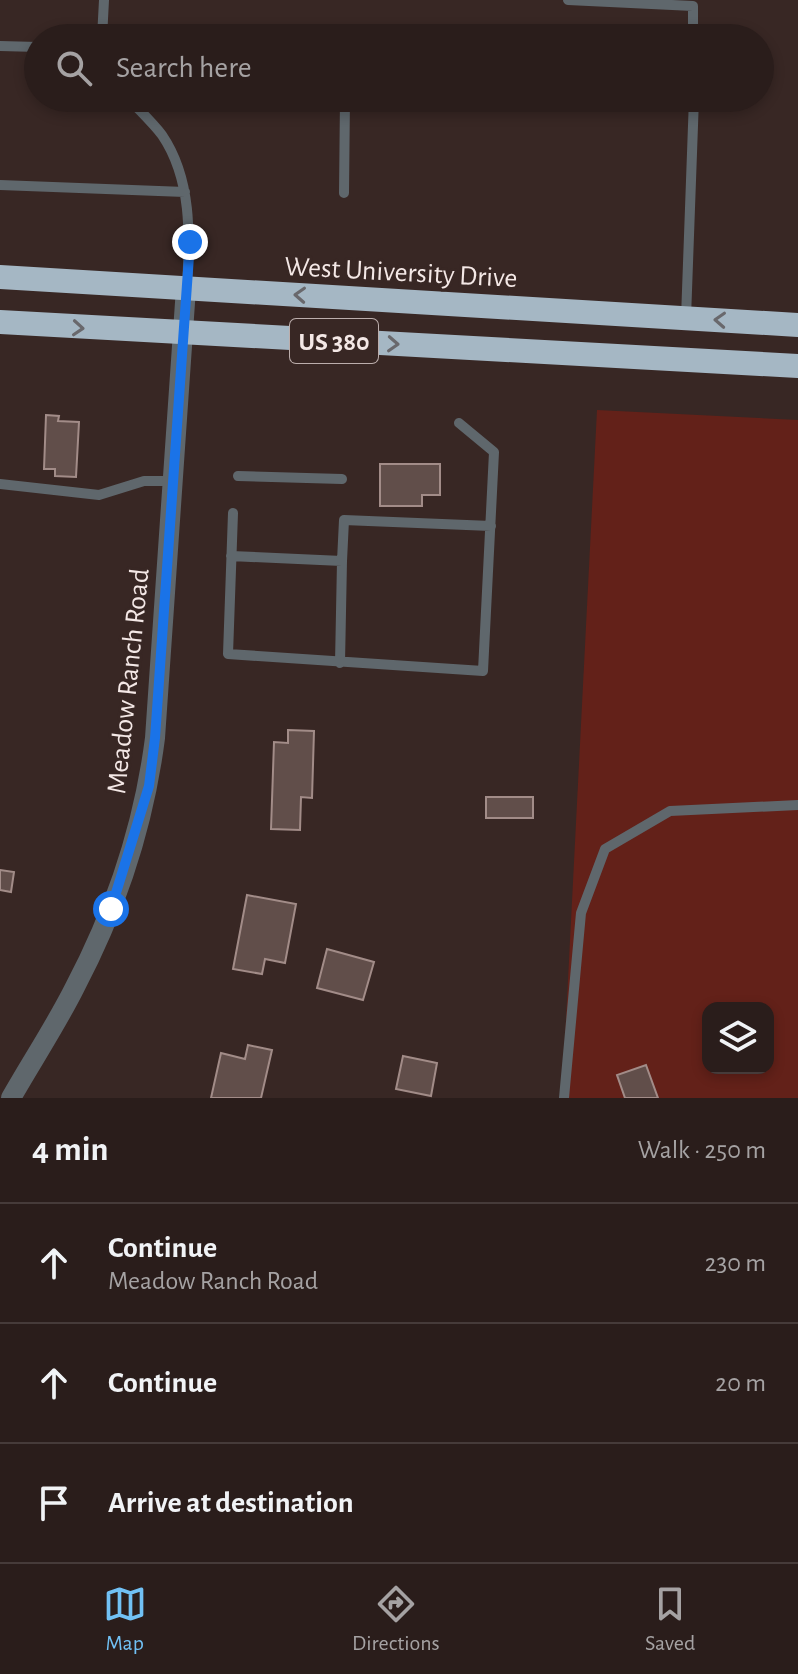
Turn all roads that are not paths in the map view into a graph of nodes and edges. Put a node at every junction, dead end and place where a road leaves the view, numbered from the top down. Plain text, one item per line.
1 (104, 0) edge
2 (568, 0) edge
3 (647, 1) edge
4 (694, 3) edge
5 (103, 24) edge
6 (693, 24) edge
7 (0, 46) edge
8 (24, 47) edge
9 (141, 112) edge
10 (345, 112) edge
11 (693, 112) edge
12 (0, 185) edge
13 (185, 192) junction
14 (344, 193) dead end
15 (0, 277) edge
16 (186, 288) junction
17 (686, 318) junction
18 (0, 322) edge
19 (798, 325) edge
20 (183, 335) junction
21 (798, 366) edge
22 (459, 423) dead end
23 (238, 476) dead end
24 (342, 479) dead end
25 (172, 481) junction
26 (0, 484) edge
27 (233, 513) dead end
28 (491, 526) junction
29 (231, 556) junction
30 (342, 561) junction
31 (340, 663) junction
32 (798, 805) edge
33 (11, 1098) edge
34 (564, 1098) edge

1 - 5 lane
2 - 3 lane
3 - 4 lane
4 - 6 lane
7 - 8 lane
9 - 13 lane
10 - 14 lane
11 - 17 lane
12 - 13 lane
13 - 16 lane
15 - 16 highway, West University Drive / US 380
17 -> 16 highway, West University Drive / US 380
16 - 20 street, Meadow Ranch Road
19 -> 17 highway, West University Drive / US 380
18 -> 20 highway, US 380
20 -> 21 highway, US 380
20 - 25 street, Meadow Ranch Road
22 - 28 lane
23 - 24 lane
25 - 26 lane
25 - 33 street, Meadow Ranch Road
27 - 29 lane
28 - 30 lane
28 - 31 lane
29 - 30 lane
29 - 31 lane
30 - 31 lane
32 - 34 lane

